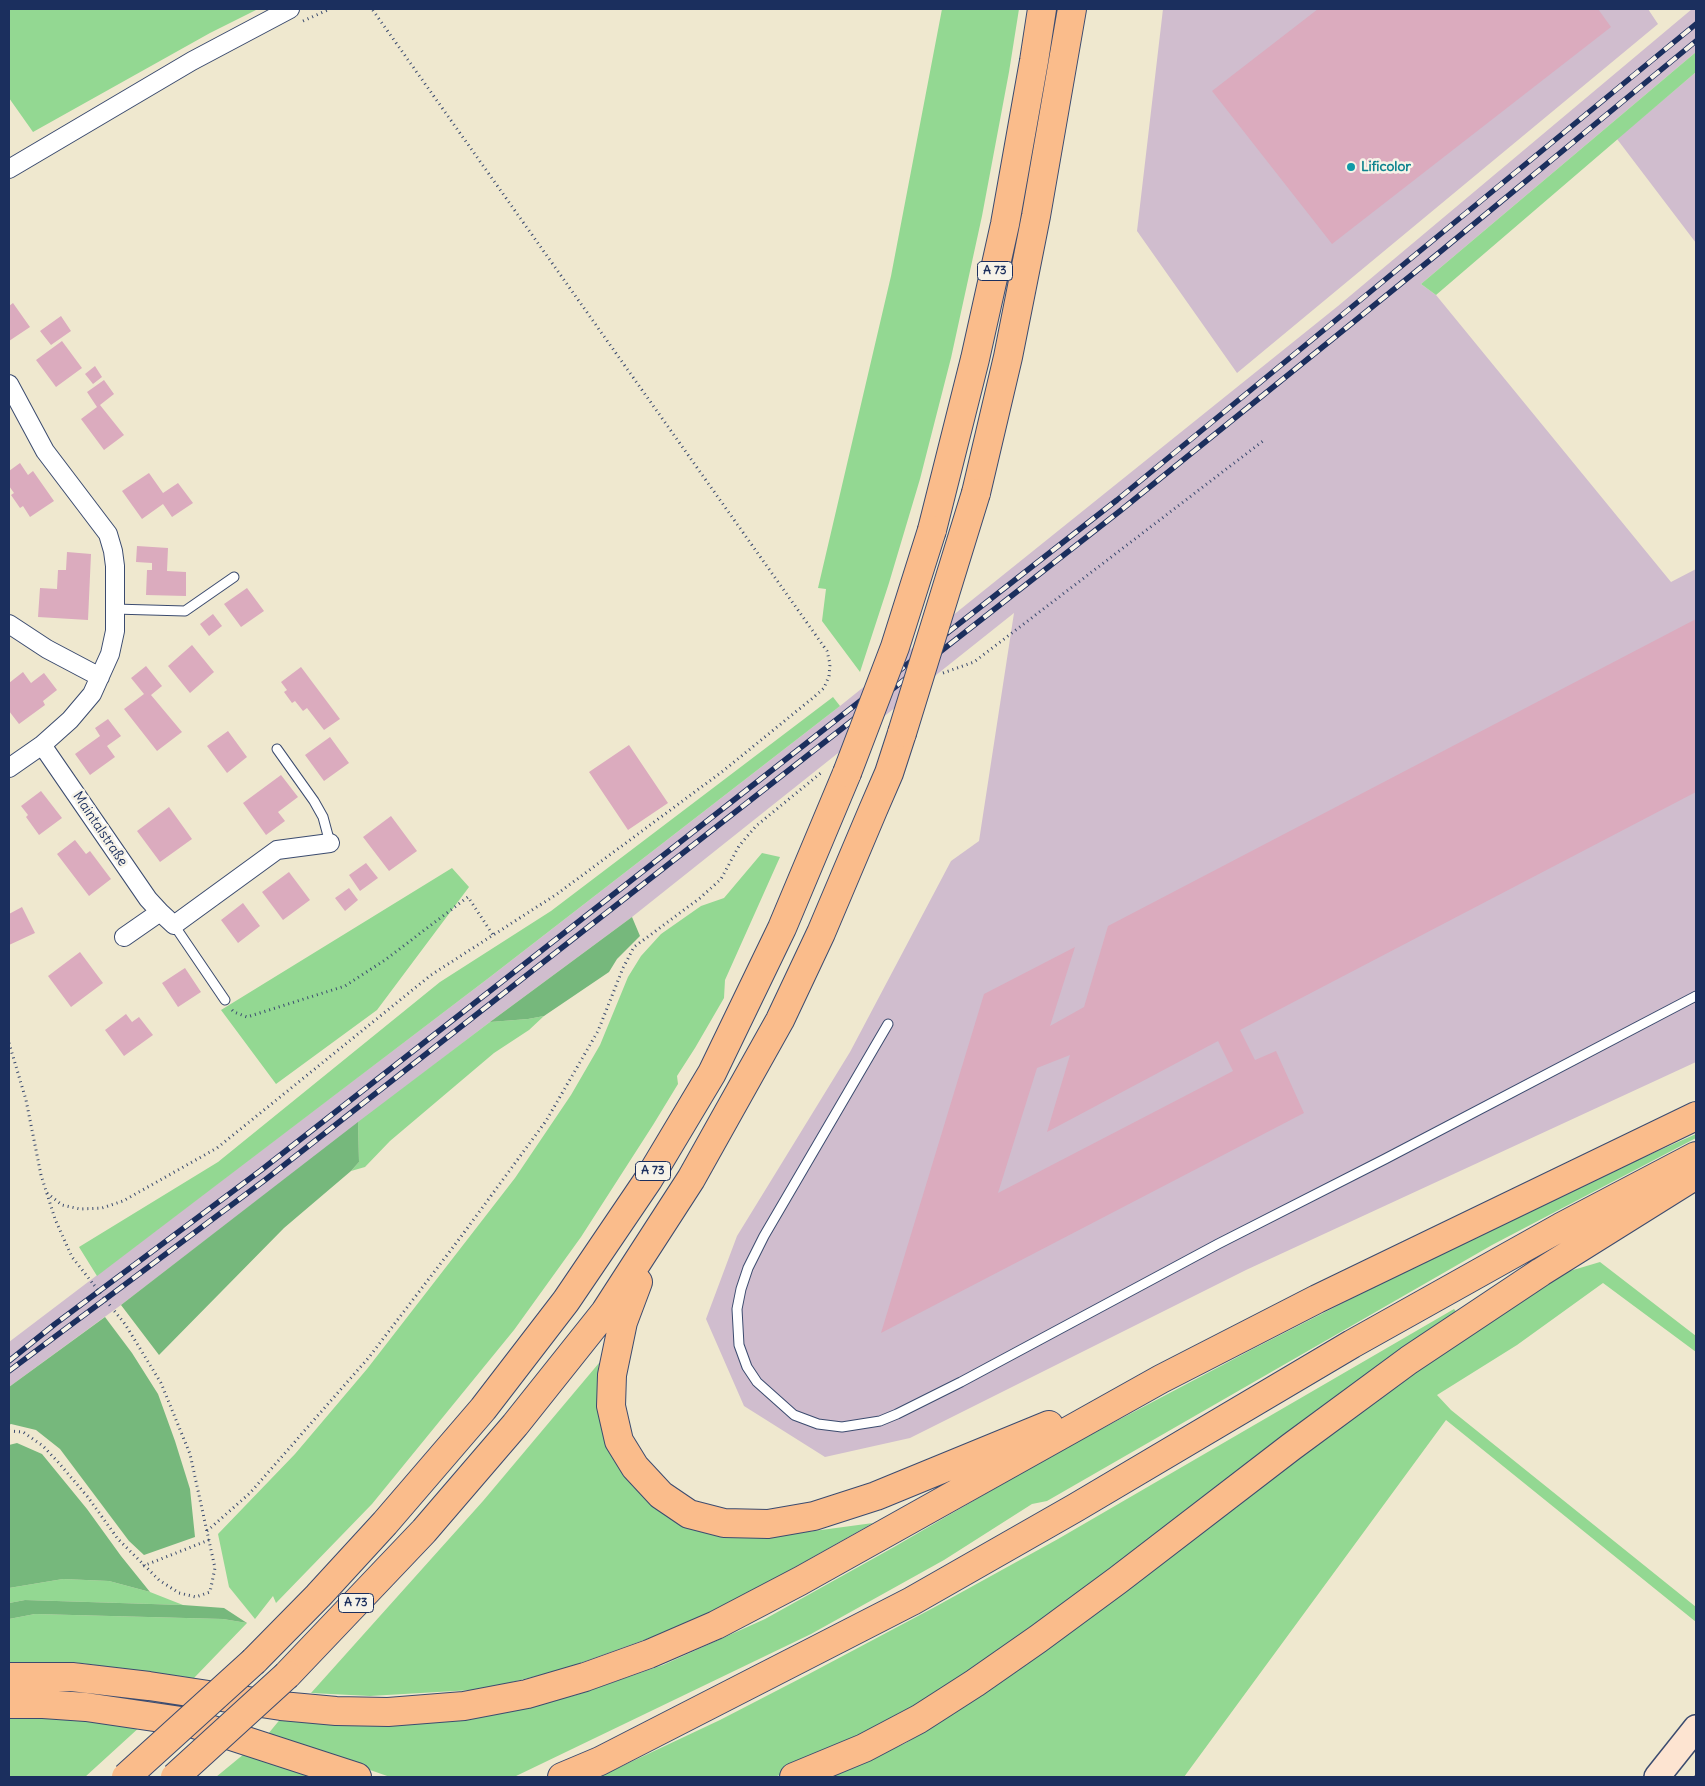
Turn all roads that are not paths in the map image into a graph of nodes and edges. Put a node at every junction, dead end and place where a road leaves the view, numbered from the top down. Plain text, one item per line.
1 (290, 9) edge
2 (1042, 9) edge
3 (1072, 9) edge
4 (9, 169) edge
5 (9, 384) edge
6 (234, 577) dead end
7 (114, 609) junction
8 (9, 624) edge
9 (100, 677) junction
10 (42, 745) junction
11 (277, 749) dead end
12 (9, 768) edge
13 (330, 843) joint
14 (160, 912) junction
15 (174, 925) junction
16 (124, 937) dead end
17 (1696, 996) edge
18 (225, 1000) road end
19 (888, 1024) dead end
20 (1696, 1116) edge
21 (1696, 1156) edge
22 (1696, 1175) edge
23 (658, 1230) junction
24 (1161, 1379) junction
25 (9, 1677) edge
26 (9, 1704) edge
27 (1696, 1728) edge
28 (126, 1777) edge
29 (175, 1777) edge
30 (357, 1777) edge
31 (562, 1777) edge
32 (794, 1777) edge
33 (1657, 1777) edge

1 - 4 street
2 - 28 highway, A 73, bridge
3 - 23 highway, A 73, bridge
5 - 7 street
6 - 7 lane
7 - 9 street
8 - 9 street
9 - 10 street
10 - 12 street
10 - 14 street, Maintalstraße
11 - 13 lane
13 - 15 street
14 - 15 street, Maintalstraße
14 - 16 street
15 - 18 lane
17 - 19 lane
20 - 24 highway
21 - 31 highway
22 - 32 highway
23 - 24 highway
23 - 29 highway, A 73, bridge
24 - 25 highway
26 - 30 highway
27 - 33 main road

